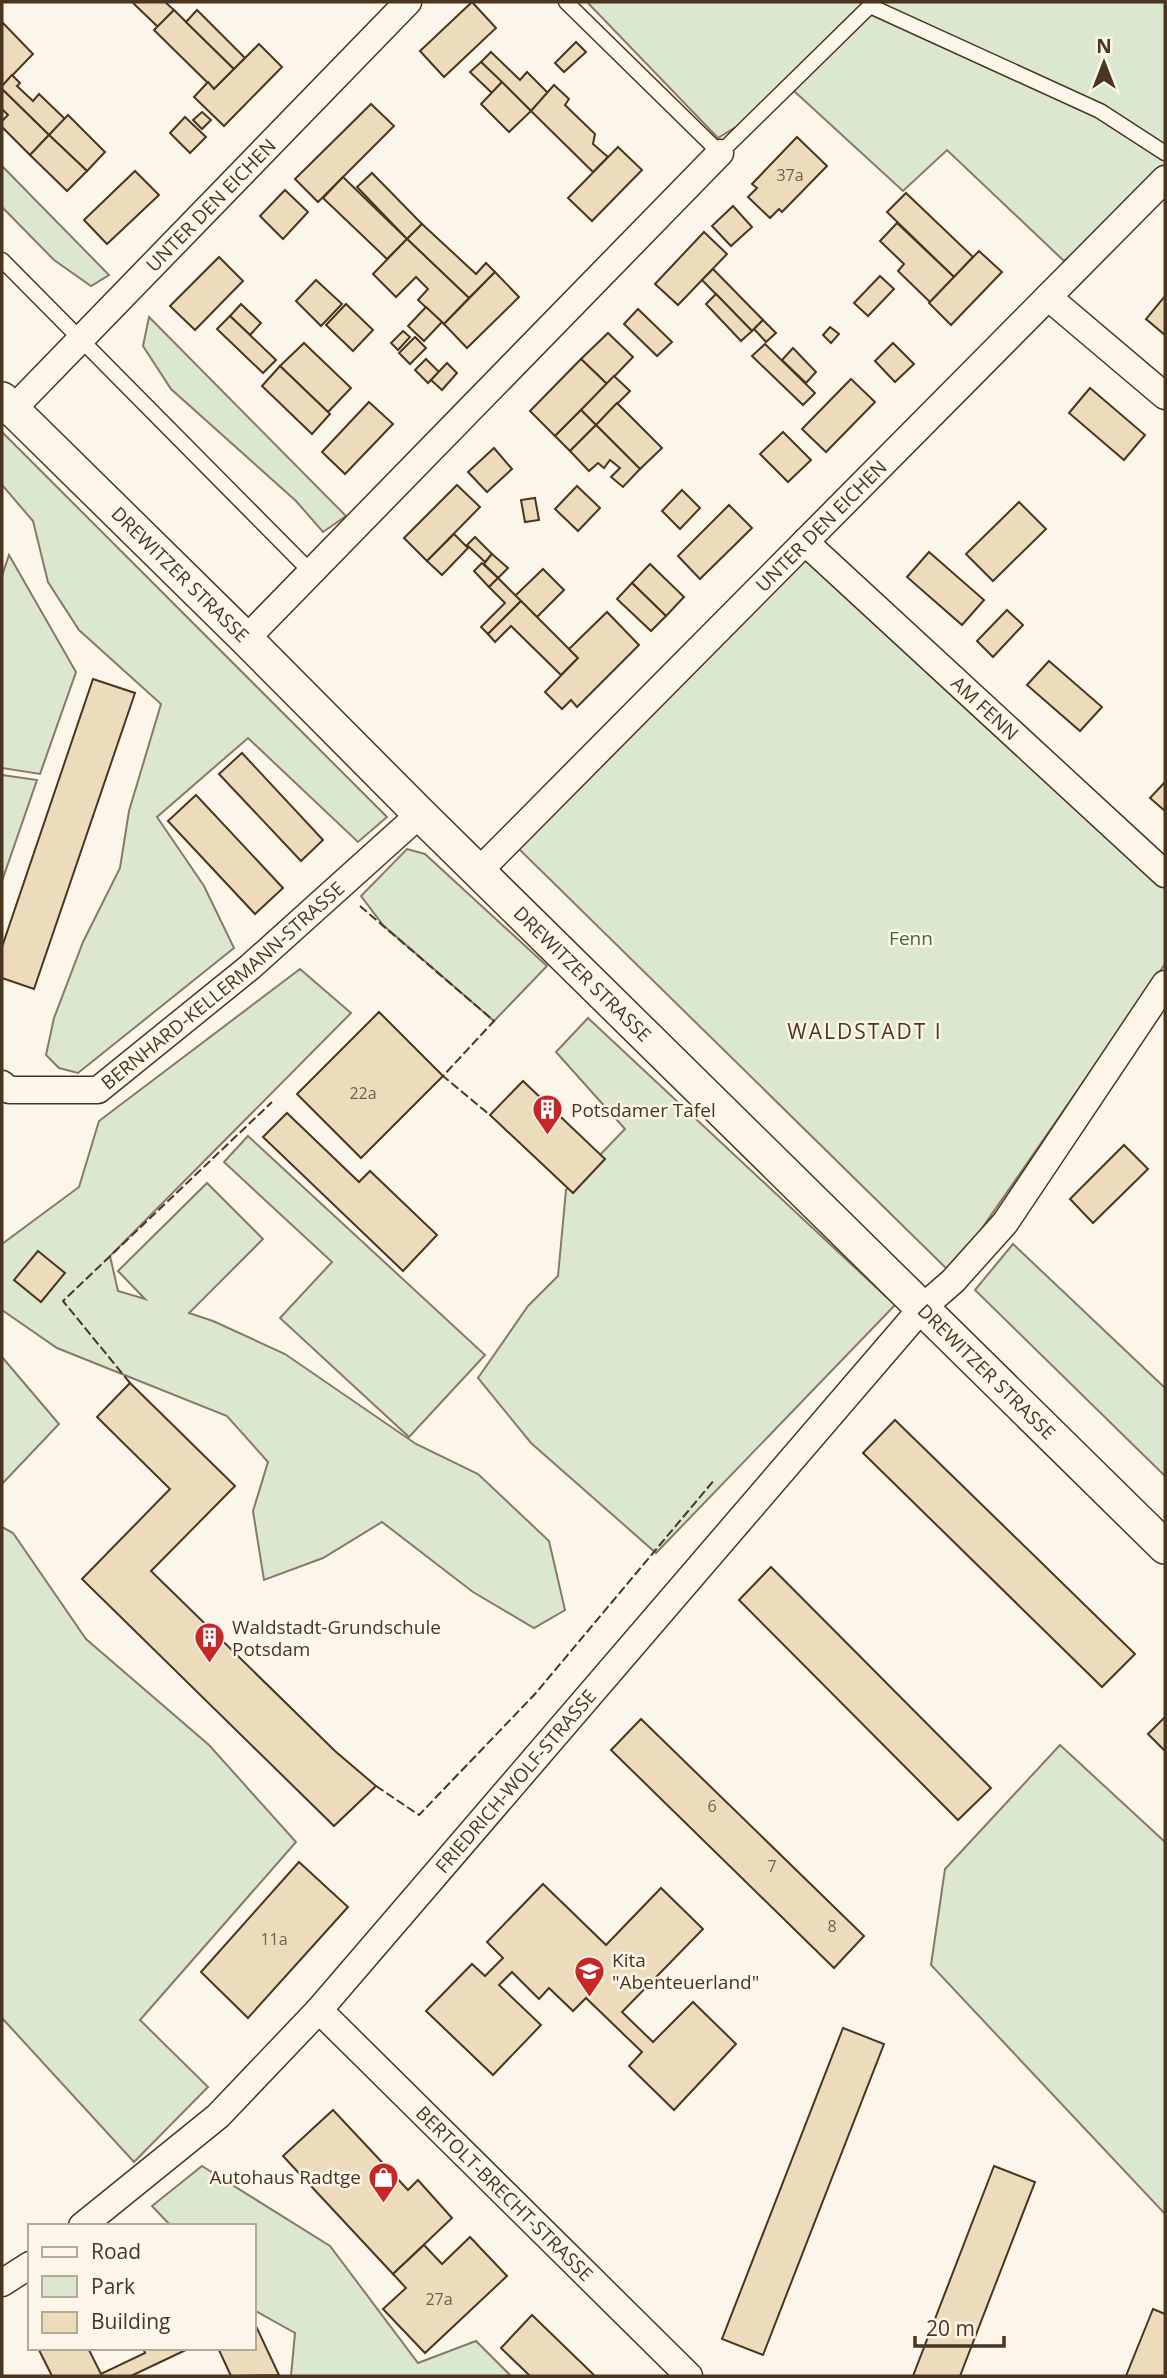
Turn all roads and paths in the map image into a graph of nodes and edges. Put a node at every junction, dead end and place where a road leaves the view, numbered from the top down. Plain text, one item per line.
1 (408, 2) edge
2 (566, 2) edge
3 (867, 4) edge
4 (720, 153) junction
5 (1165, 153) edge
6 (1165, 179) edge
7 (2, 260) edge
8 (1048, 297) junction
9 (81, 338) junction
10 (1165, 396) edge
11 (7, 404) edge
12 (805, 542) junction
13 (311, 572) junction
14 (246, 639) junction
15 (420, 814) junction
16 (479, 871) junction
17 (1165, 874) edge
18 (1165, 984) edge
19 (2, 1084) edge
20 (922, 1308) junction
21 (1165, 1547) edge
22 (319, 2010) junction
23 (84, 2224) edge
24 (28, 2266) edge
25 (2, 2283) edge
26 (689, 2376) edge

1 - 9 street, UNTER DEN EICHEN
2 - 4 lane
3 - 4 lane
3 - 5 lane
4 - 13 street
6 - 8 street, UNTER DEN EICHEN
7 - 9 lane
8 - 10 street
8 - 12 street, UNTER DEN EICHEN
9 - 11 street, UNTER DEN EICHEN
9 - 13 lane
11 - 14 street, DREWITZER STRASSE
12 - 16 street, UNTER DEN EICHEN
12 - 17 street, AM FENN
13 - 14 street
14 - 15 street, DREWITZER STRASSE
15 - 16 street, DREWITZER STRASSE
15 - 19 street, BERNHARD-KELLERMANN-STRASSE
16 - 20 street, DREWITZER STRASSE
18 - 20 street
20 - 21 street, DREWITZER STRASSE
20 - 22 street, FRIEDRICH-WOLF-STRASSE
22 - 23 street, FRIEDRICH-WOLF-STRASSE
22 - 26 street, BERTOLT-BRECHT-STRASSE
24 - 25 street

